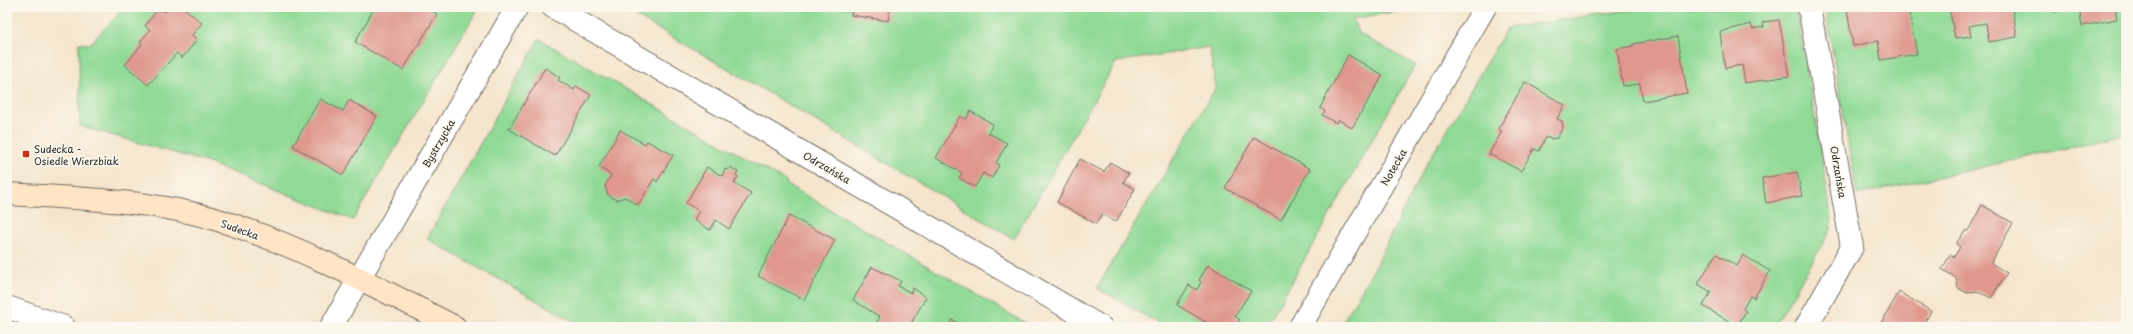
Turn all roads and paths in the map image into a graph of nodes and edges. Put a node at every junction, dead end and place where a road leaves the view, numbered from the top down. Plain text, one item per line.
1 (517, 7) edge
2 (553, 7) edge
3 (1485, 7) edge
4 (1809, 7) edge
5 (7, 194) edge
6 (359, 279) junction
7 (7, 307) edge
8 (64, 327) edge
9 (331, 327) edge
10 (455, 327) edge
11 (1101, 327) edge
12 (1300, 327) edge
13 (1806, 327) edge

1 - 6 street, Bystrzycka
2 - 11 street, Odrzańska
3 - 12 street, Notecka
4 - 13 street, Odrzańska
5 - 6 street, Sudecka
6 - 9 street, Bystrzycka
6 - 10 street, Sudecka
7 - 8 street

